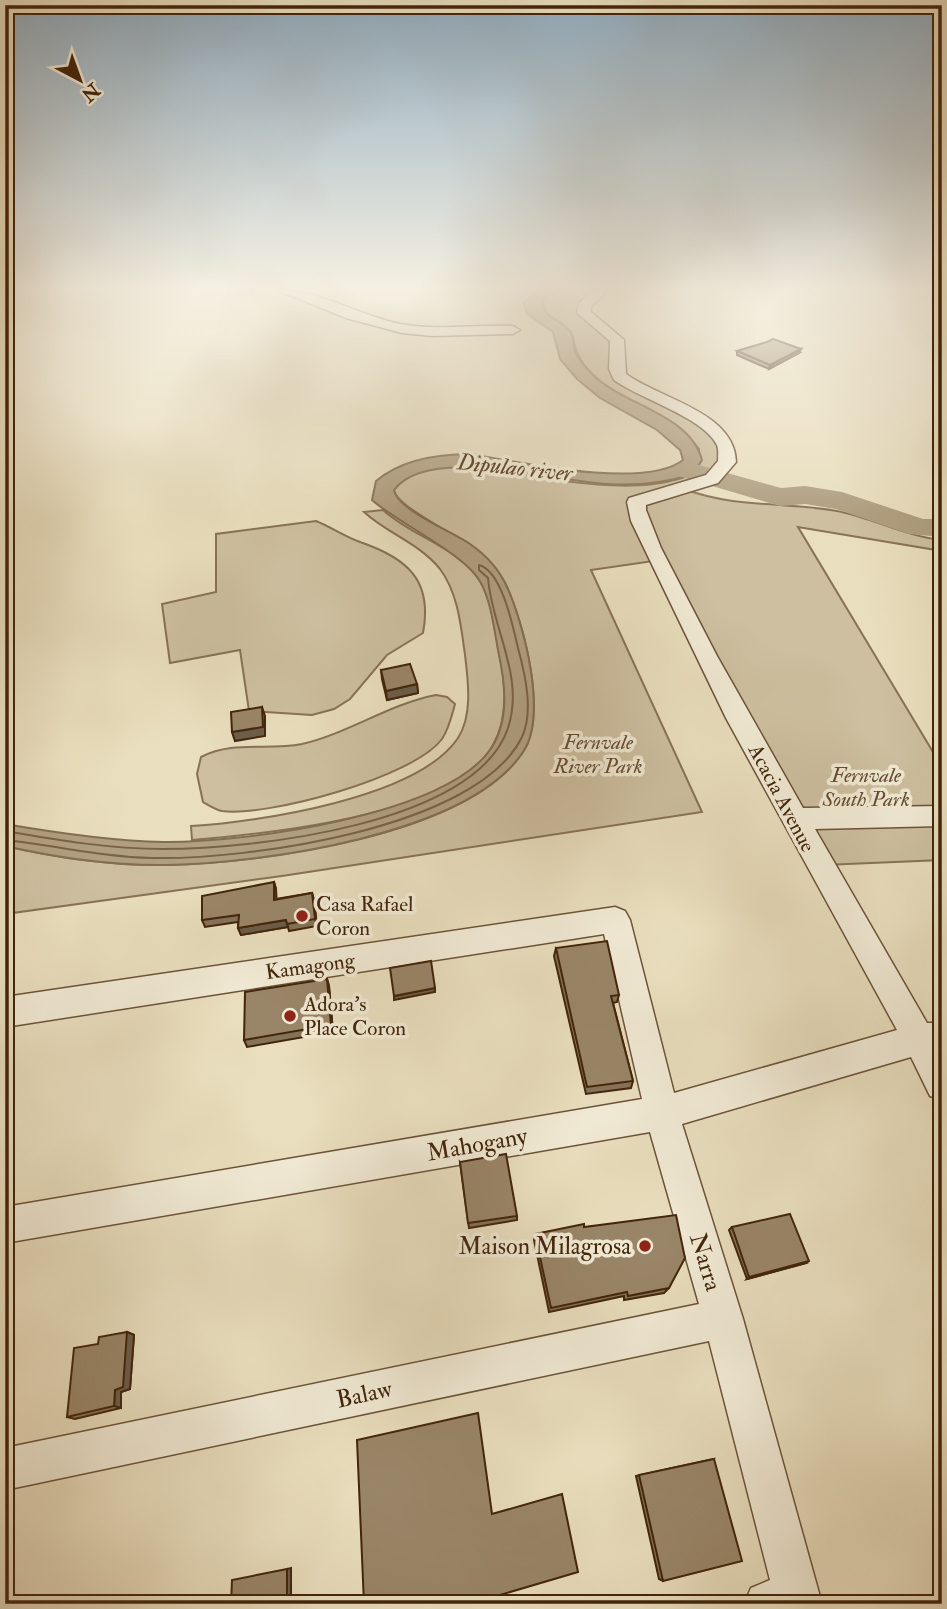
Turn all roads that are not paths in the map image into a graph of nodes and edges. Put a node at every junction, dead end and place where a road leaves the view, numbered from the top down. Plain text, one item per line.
1 (616, 365) edge
2 (942, 816) edge
3 (794, 819) junction
4 (615, 920) joint
5 (5, 1012) edge
6 (930, 1039) edge
7 (942, 1084) edge
8 (662, 1113) junction
9 (5, 1224) edge
10 (723, 1319) junction
11 (5, 1469) edge
12 (788, 1601) edge

1 - 3 street, Acacia Avenue
2 - 3 street
3 - 6 street, Acacia Avenue
4 - 5 street, Kamagong
4 - 8 street, Narra
6 - 7 street, Acacia Avenue
6 - 8 street, Mahogany
8 - 9 street, Mahogany
8 - 10 street, Narra
10 - 11 street, Balaw
10 - 12 street, Narra

